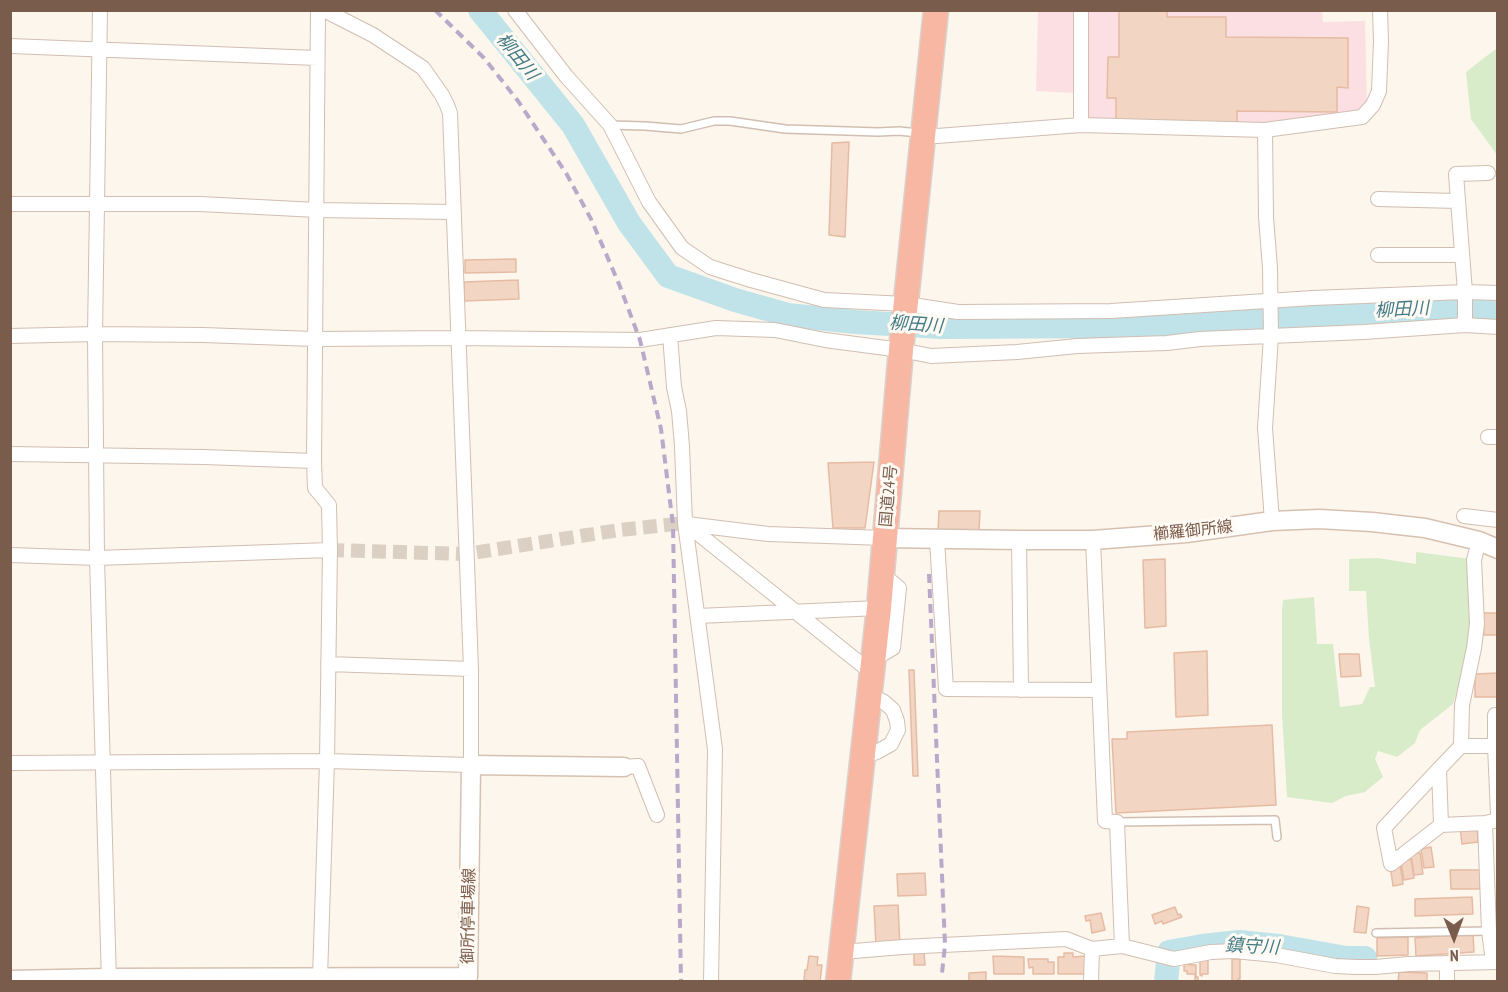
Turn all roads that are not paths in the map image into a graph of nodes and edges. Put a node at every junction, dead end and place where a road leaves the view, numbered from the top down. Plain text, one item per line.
1 (100, 10) edge
2 (318, 10) edge
3 (324, 10) edge
4 (515, 10) edge
5 (936, 10) edge
6 (1082, 10) edge
7 (1380, 10) edge
8 (10, 46) edge
9 (99, 51) junction
10 (317, 58) junction
11 (610, 125) junction
12 (1081, 125) junction
13 (1264, 130) junction
14 (923, 134) junction
15 (1488, 173) dead end
16 (1378, 199) dead end
17 (1458, 201) junction
18 (10, 204) edge
19 (96, 204) junction
20 (317, 210) junction
21 (453, 212) junction
22 (1378, 255) dead end
23 (1462, 255) junction
24 (1465, 293) junction
25 (1497, 293) edge
26 (1270, 301) junction
27 (905, 309) junction
28 (1465, 324) junction
29 (1497, 327) edge
30 (95, 334) junction
31 (670, 335) junction
32 (10, 336) edge
33 (1271, 336) junction
34 (458, 338) junction
35 (314, 339) junction
36 (902, 344) junction
37 (10, 454) edge
38 (97, 456) junction
39 (314, 461) junction
40 (1464, 516) dead end
41 (1497, 520) edge
42 (1272, 521) junction
43 (685, 523) junction
44 (885, 538) junction
45 (937, 539) junction
46 (1019, 540) junction
47 (1093, 540) junction
48 (1479, 541) junction
49 (1497, 549) edge
50 (330, 550) junction
51 (10, 555) edge
52 (97, 558) junction
53 (883, 575) junction
54 (879, 608) junction
55 (796, 612) junction
56 (698, 616) junction
57 (328, 664) junction
58 (471, 669) junction
59 (872, 676) junction
60 (1021, 690) junction
61 (1099, 690) junction
62 (1496, 715) dead end
63 (1461, 746) junction
64 (1495, 746) junction
65 (863, 754) junction
66 (327, 761) junction
67 (10, 763) edge
68 (103, 763) junction
69 (471, 765) junction
70 (624, 767) joint
71 (1439, 770) junction
72 (1497, 814) edge
73 (657, 815) dead end
74 (1491, 821) edge
75 (1117, 822) junction
76 (1441, 825) junction
77 (1277, 837) dead end
78 (1489, 931) junction
79 (1376, 933) dead end
80 (1122, 946) junction
81 (1092, 949) junction
82 (842, 952) junction
83 (1495, 962) edge
84 (1447, 963) junction
85 (1356, 967) junction
86 (320, 978) junction
87 (468, 979) edge
88 (10, 980) edge
89 (109, 980) edge
90 (711, 981) edge
91 (838, 981) edge
92 (1091, 981) edge
93 (1356, 981) edge
94 (1447, 981) edge

1 - 9 street
2 - 10 street
3 - 21 street
4 - 11 street
5 - 14 highway, 国道24号
6 - 12 street
7 - 13 street
8 - 9 street
9 - 10 street
9 - 19 street
10 - 20 street
11 - 14 lane
11 - 27 street
12 - 13 street
12 - 14 street
13 - 26 street
14 - 27 highway, 国道24号
15 - 17 street
16 - 17 street
17 - 23 street
18 - 19 street
19 - 20 street
19 - 30 street
20 - 21 street
20 - 35 street
21 - 34 street
22 - 23 street
23 - 24 street
24 - 25 street
24 - 26 street
24 - 28 street
26 - 27 street
26 - 33 street
27 - 36 highway, 国道24号
28 - 29 street
28 - 33 street
30 - 32 street
30 - 35 street
30 - 38 street
31 - 34 street
31 - 36 street
31 - 43 street
33 - 36 street
33 - 42 street
34 - 35 street
34 - 58 street
35 - 39 street
36 - 44 highway, 国道24号
37 - 38 street
38 - 39 street
38 - 52 street
39 - 50 street
40 - 41 street
42 - 47 main road, 櫛羅御所線
42 - 48 main road, 櫛羅御所線
43 - 44 street
43 - 55 street
43 - 56 street
44 - 45 main road, 櫛羅御所線
44 - 53 highway, 国道24号
45 - 46 main road, 櫛羅御所線
45 - 60 street
46 - 47 main road, 櫛羅御所線
46 - 60 street
47 - 61 street
48 - 49 main road, 櫛羅御所線
48 - 63 street
50 - 52 street
50 - 57 street
51 - 52 street
52 - 68 street
53 - 54 highway, 国道24号
53 - 59 street
54 - 55 street
54 - 59 highway, 国道24号
55 - 56 street
55 - 59 street
56 - 90 street
57 - 58 street
57 - 66 street
58 - 69 street
59 - 65 highway, 国道24号
59 - 65 street
60 - 61 street
61 - 75 street
62 - 64 street
63 - 64 street
63 - 71 street
64 - 72 street
65 - 82 highway, 国道24号
66 - 68 street
66 - 69 street
66 - 86 street
67 - 68 street
68 - 89 street
69 - 70 main road
69 - 87 main road, 御所停車場線
70 - 73 street
71 - 76 street
71 - 76 street
74 - 76 street
74 - 78 street
75 - 77 lane
75 - 80 street
78 - 79 lane
78 - 83 street
80 - 81 street
80 - 85 street
81 - 82 street
81 - 92 street
82 - 91 highway, 国道24号
83 - 84 street
84 - 85 street
84 - 94 street
85 - 93 street
86 - 87 main road, 御所停車場線
86 - 89 main road, 御所停車場線
88 - 89 main road, 御所停車場線

